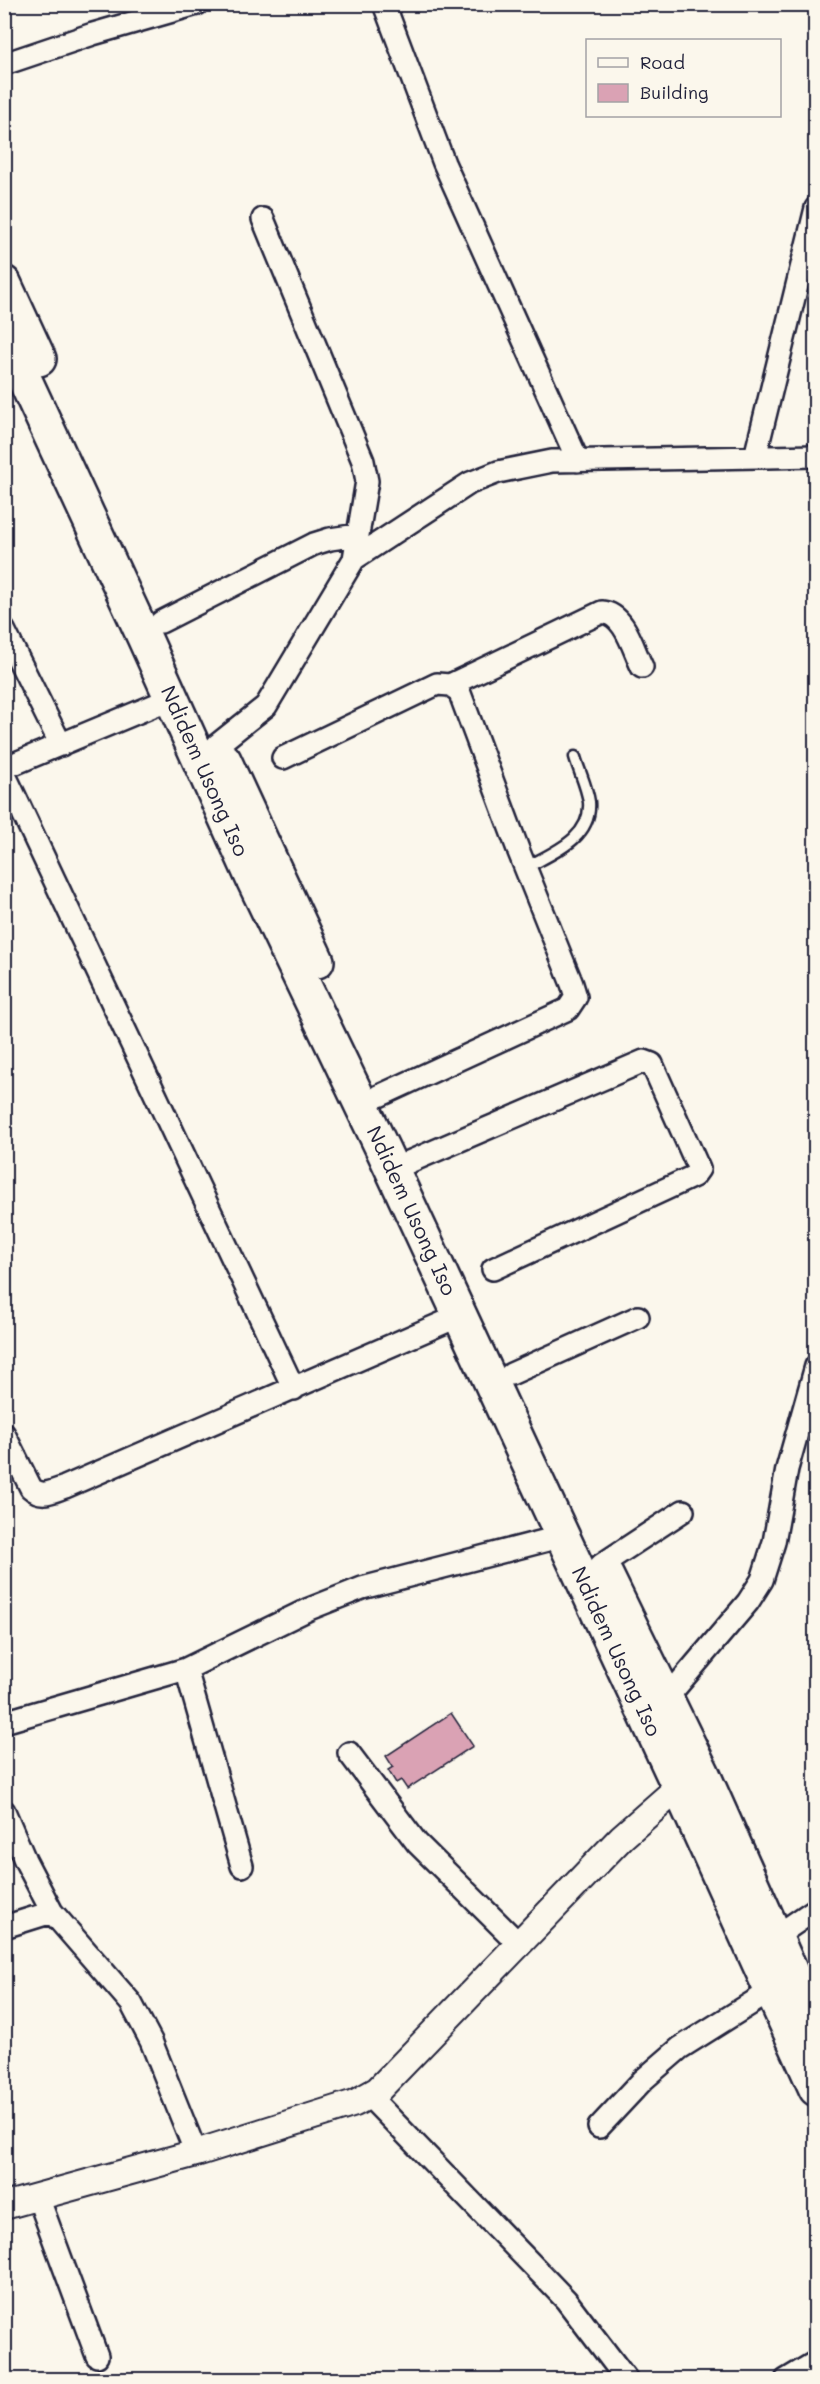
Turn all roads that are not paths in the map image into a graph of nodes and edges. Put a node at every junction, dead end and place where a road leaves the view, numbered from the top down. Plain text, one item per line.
1 (197, 4) edge
2 (384, 4) edge
3 (4, 64) edge
4 (816, 208) edge
5 (263, 219) dead end
6 (4, 283) edge
7 (4, 335) edge
8 (816, 456) edge
9 (755, 457) junction
10 (579, 461) junction
11 (358, 536) junction
12 (354, 559) junction
13 (161, 622) junction
14 (4, 630) edge
15 (642, 668) dead end
16 (450, 685) junction
17 (172, 698) junction
18 (61, 745) junction
19 (218, 745) junction
20 (575, 757) dead end
21 (283, 758) dead end
22 (4, 768) edge
23 (4, 773) edge
24 (525, 868) junction
25 (379, 1096) junction
26 (410, 1162) junction
27 (493, 1269) dead end
28 (459, 1316) junction
29 (638, 1317) dead end
30 (816, 1366) edge
31 (511, 1374) junction
32 (294, 1389) junction
33 (4, 1434) edge
34 (683, 1511) dead end
35 (563, 1536) junction
36 (602, 1565) junction
37 (186, 1669) junction
38 (665, 1700) junction
39 (4, 1722) edge
40 (349, 1753) dead end
41 (690, 1779) junction
42 (4, 1811) edge
43 (242, 1866) dead end
44 (816, 1909) edge
45 (52, 1912) junction
46 (4, 1927) edge
47 (776, 1937) junction
48 (519, 1944) junction
49 (771, 1991) junction
50 (816, 2028) edge
51 (816, 2089) edge
52 (369, 2096) junction
53 (599, 2127) dead end
54 (196, 2153) junction
55 (38, 2198) junction
56 (4, 2206) edge
57 (97, 2356) dead end
58 (816, 2362) edge
59 (627, 2379) edge
60 (786, 2379) edge

1 - 3 street
2 - 10 street
4 - 9 street
5 - 11 street
6 - 13 highway, Ndidem Usong Iso
7 - 17 highway, Ndidem Usong Iso
8 - 9 street
9 - 10 street
10 - 12 street
11 - 12 street
11 - 13 street
12 - 19 street
13 - 19 highway, Ndidem Usong Iso
14 - 18 street
15 - 16 street
16 - 21 street
16 - 24 street
17 - 18 street
17 - 28 highway, Ndidem Usong Iso
18 - 22 street
19 - 25 highway, Ndidem Usong Iso
20 - 24 lane
23 - 32 street
24 - 25 street
25 - 26 highway, Ndidem Usong Iso
26 - 27 street
26 - 31 highway, Ndidem Usong Iso
28 - 32 street
28 - 35 highway, Ndidem Usong Iso
29 - 31 street
30 - 38 street
31 - 36 highway, Ndidem Usong Iso
32 - 33 street
34 - 36 street
35 - 37 street
35 - 41 highway, Ndidem Usong Iso
36 - 38 highway, Ndidem Usong Iso
37 - 39 street
37 - 43 street
38 - 41 highway, Ndidem Usong Iso
40 - 48 street
41 - 47 highway, Ndidem Usong Iso
41 - 48 street
41 - 49 highway, Ndidem Usong Iso
42 - 45 street
44 - 47 street
45 - 46 street
45 - 54 street
47 - 50 highway, Ndidem Usong Iso
48 - 52 street
49 - 51 highway, Ndidem Usong Iso
49 - 53 street
52 - 54 street
52 - 59 street
54 - 55 street
55 - 56 street
55 - 57 street
58 - 60 street

